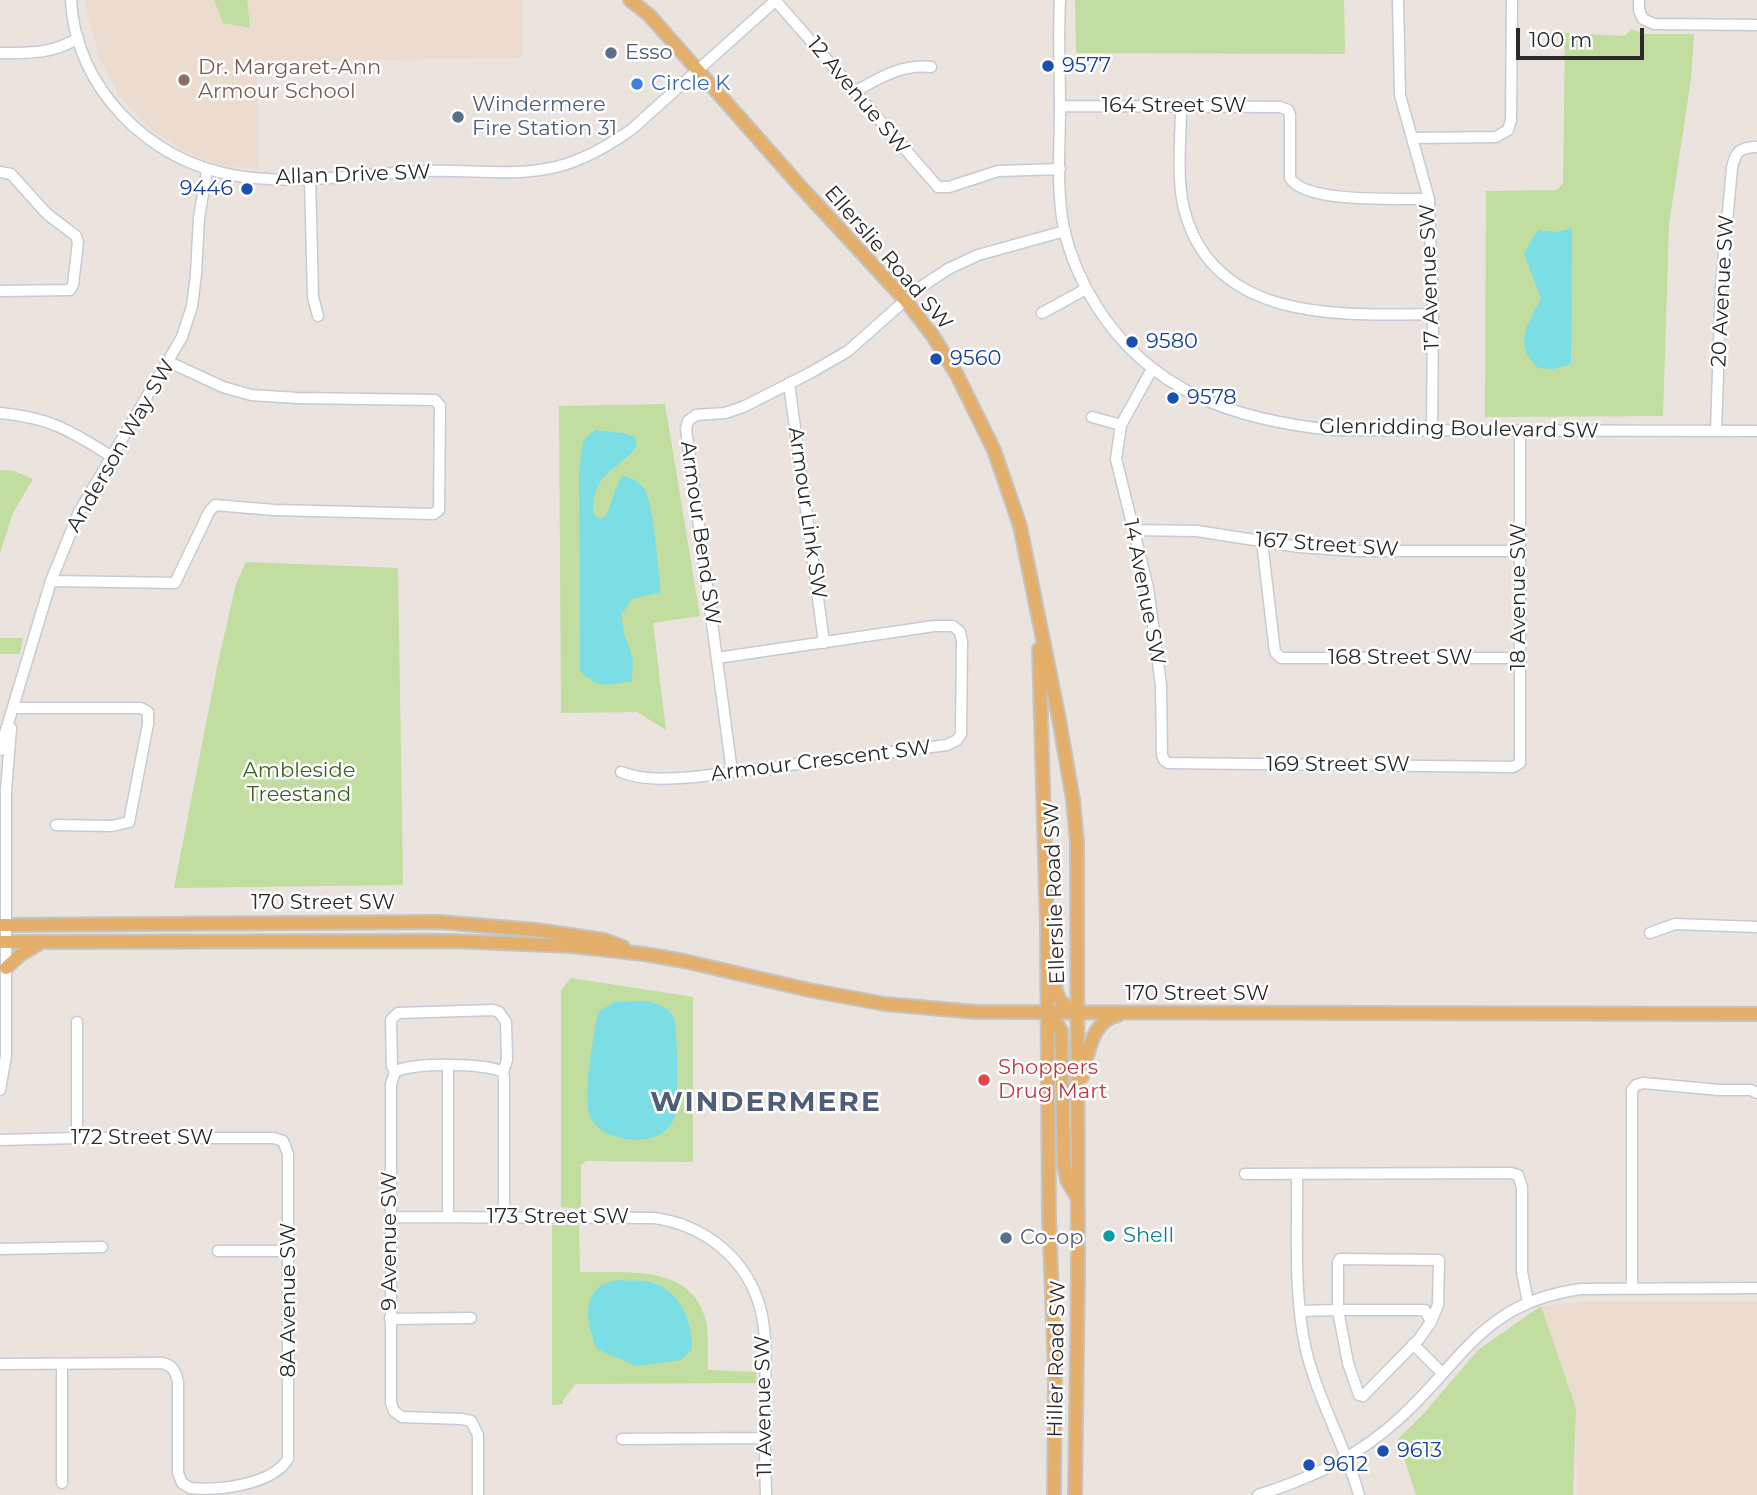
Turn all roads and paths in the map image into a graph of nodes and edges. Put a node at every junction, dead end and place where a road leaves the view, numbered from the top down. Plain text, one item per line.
1 (71, 0) edge
2 (630, 0) edge
3 (642, 0) edge
4 (776, 0) edge
5 (1060, 0) edge
6 (1398, 0) edge
7 (1511, 0) edge
8 (1639, 0) edge
9 (649, 15) junction
10 (1757, 25) edge
11 (78, 38) junction
12 (0, 53) edge
13 (931, 67) dead end
14 (699, 70) junction
15 (856, 91) junction
16 (1060, 106) junction
17 (1181, 107) junction
18 (1414, 138) junction
19 (1757, 147) edge
20 (1060, 169) junction
21 (207, 170) junction
22 (0, 172) edge
23 (310, 179) junction
24 (1429, 199) junction
25 (1065, 231) junction
26 (1086, 289) junction
27 (0, 291) edge
28 (906, 301) junction
29 (1042, 313) dead end
30 (1433, 314) junction
31 (318, 316) dead end
32 (169, 362) junction
33 (1152, 369) junction
34 (789, 383) junction
35 (0, 413) edge
36 (1092, 417) dead end
37 (1121, 425) junction
38 (1432, 431) junction
39 (1520, 431) junction
40 (1716, 431) junction
41 (1757, 431) edge
42 (111, 456) junction
43 (1134, 530) junction
44 (1262, 542) junction
45 (1520, 551) junction
46 (51, 581) junction
47 (1037, 608) junction
48 (824, 643) junction
49 (717, 658) junction
50 (1519, 658) junction
51 (13, 713) junction
52 (0, 750) edge
53 (1164, 760) joint
54 (1516, 765) joint
55 (621, 772) dead end
56 (732, 772) junction
57 (1045, 820) junction
58 (56, 825) dead end
59 (3, 926) edge
60 (1757, 928) edge
61 (1650, 933) dead end
62 (3, 942) edge
63 (42, 942) junction
64 (643, 954) junction
65 (6, 968) junction
66 (1047, 1013) junction
67 (1077, 1013) junction
68 (1125, 1013) junction
69 (1757, 1014) edge
70 (76, 1022) dead end
71 (448, 1066) junction
72 (395, 1072) junction
73 (503, 1072) junction
74 (0, 1090) edge
75 (1757, 1093) edge
76 (1077, 1094) junction
77 (76, 1138) junction
78 (0, 1140) edge
79 (283, 1141) joint
80 (1245, 1174) dead end
81 (1297, 1174) junction
82 (1077, 1198) junction
83 (390, 1217) junction
84 (448, 1217) junction
85 (504, 1217) junction
86 (720, 1245) joint
87 (102, 1247) dead end
88 (0, 1249) edge
89 (218, 1251) dead end
90 (289, 1251) junction
91 (1632, 1288) junction
92 (1757, 1288) edge
93 (1528, 1302) junction
94 (1338, 1310) junction
95 (1300, 1311) junction
96 (471, 1318) dead end
97 (390, 1319) junction
98 (1431, 1322) junction
99 (1413, 1344) junction
100 (0, 1364) edge
101 (62, 1364) junction
102 (1442, 1373) junction
103 (765, 1438) junction
104 (622, 1439) dead end
105 (1346, 1459) junction
106 (62, 1483) dead end
107 (478, 1495) edge
108 (766, 1495) edge
109 (1054, 1495) edge
110 (1075, 1495) edge
111 (1258, 1495) edge
112 (1359, 1495) edge

1 - 11 street, Allan Drive SW
2 - 9 main road, Ellerslie Road SW
3 - 9 main road, Ellerslie Road SW
4 - 14 street, Allan Drive SW
4 - 15 street, 12 Avenue SW
5 - 16 street, Glenridding Boulevard SW
6 - 18 street, 17 Avenue SW
7 - 18 street
8 - 10 street
9 - 14 main road, Ellerslie Road SW
11 - 12 street
11 - 21 street, Allan Drive SW
13 - 15 street
14 - 23 street, Allan Drive SW
14 - 28 main road, Ellerslie Road SW
15 - 20 street, 12 Avenue SW
16 - 17 street, 164 Street SW
16 - 20 street, Glenridding Boulevard SW
17 - 24 street, 164 Street SW
17 - 30 street
18 - 24 street, 17 Avenue SW
19 - 40 street, 20 Avenue SW
20 - 25 street, Glenridding Boulevard SW
21 - 23 street, Allan Drive SW
21 - 32 street, Anderson Way SW
22 - 27 street
23 - 31 street
24 - 30 street, 17 Avenue SW
25 - 26 street, Glenridding Boulevard SW
25 - 28 street, Armour Bend SW
26 - 29 street
26 - 33 street, Glenridding Boulevard SW
28 - 34 street, Armour Bend SW
28 - 47 main road, Ellerslie Road SW
30 - 38 street, 17 Avenue SW
32 - 42 street, Anderson Way SW
32 - 46 street
33 - 37 street, 14 Avenue SW
33 - 38 street, Glenridding Boulevard SW
34 - 48 street, Armour Link SW
34 - 49 street, Armour Bend SW
35 - 42 street
36 - 37 street
37 - 43 street, 14 Avenue SW
38 - 39 street, Glenridding Boulevard SW
39 - 40 street, Glenridding Boulevard SW
39 - 45 street, 18 Avenue SW
40 - 41 street, Glenridding Boulevard SW
42 - 46 street, Anderson Way SW
43 - 44 street, 167 Street SW
43 - 53 street, 14 Avenue SW
44 - 45 street, 167 Street SW
44 - 50 street, 168 Street SW
45 - 50 street, 18 Avenue SW
46 - 51 street, Anderson Way SW
47 - 57 main road, Ellerslie Road SW
47 - 67 main road, Ellerslie Road SW
48 - 49 street, Armour Crescent SW
48 - 56 street, Armour Crescent SW
49 - 56 street, Armour Bend SW
50 - 54 street, 18 Avenue SW
51 - 52 street, Anderson Way SW
51 - 58 street
51 - 59 street, Anderson Way SW
53 - 54 street, 169 Street SW
55 - 56 street, Armour Crescent SW
57 - 66 main road, Ellerslie Road SW
57 - 67 main road
59 - 62 street, Anderson Way SW
59 - 64 main road, 170 Street SW
60 - 61 street
62 - 63 main road, 170 Street SW
62 - 65 street, Anderson Way SW
63 - 64 main road, 170 Street SW
63 - 65 main road
64 - 66 main road, 170 Street SW
65 - 74 street, Anderson Way SW
66 - 67 main road, 170 Street SW
66 - 82 main road
66 - 109 main road, Hiller Road SW
67 - 68 main road, 170 Street SW
67 - 76 main road, Hiller Road SW
68 - 69 main road, 170 Street SW
68 - 76 main road
70 - 77 street
71 - 72 street
71 - 73 street
71 - 84 street
72 - 73 street, 9 Avenue SW
72 - 83 street, 9 Avenue SW
73 - 85 street
75 - 91 street
76 - 82 main road, Hiller Road SW
77 - 78 street, 172 Street SW
77 - 79 street, 172 Street SW
79 - 90 street, 8A Avenue SW
80 - 81 street
81 - 93 street
81 - 95 street
82 - 110 main road, Hiller Road SW
83 - 84 street, 173 Street SW
83 - 97 street, 9 Avenue SW
84 - 85 street, 173 Street SW
85 - 86 street, 173 Street SW
86 - 103 street, 11 Avenue SW
87 - 88 street
89 - 90 street
90 - 101 street, 8A Avenue SW
91 - 92 street
91 - 93 street
93 - 102 street
94 - 95 street
94 - 98 street
94 - 98 street
94 - 99 street
95 - 105 street
96 - 97 street
97 - 107 street, 9 Avenue SW
98 - 99 street
99 - 102 street
100 - 101 street
101 - 106 street
102 - 105 street
103 - 104 street
103 - 108 street, 11 Avenue SW
105 - 111 street
105 - 112 street

